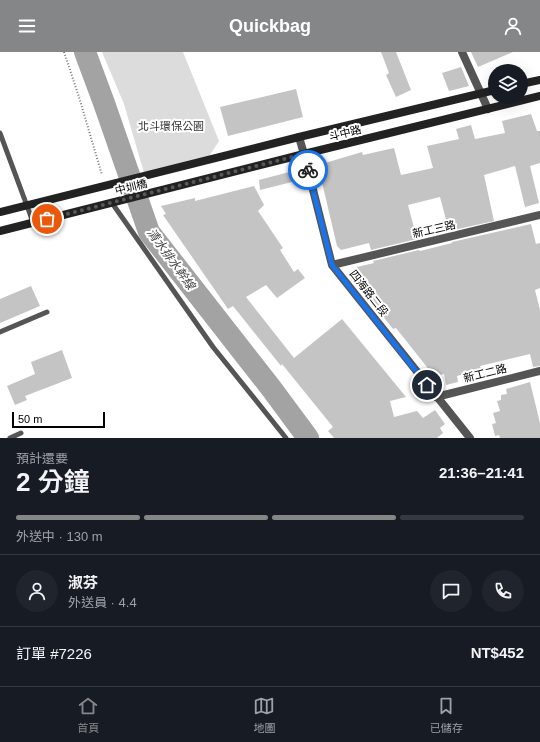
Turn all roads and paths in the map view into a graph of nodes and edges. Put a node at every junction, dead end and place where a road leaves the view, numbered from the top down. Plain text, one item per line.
1 (64, 52) edge
2 (462, 52) edge
3 (540, 80) edge
4 (528, 83) edge
5 (488, 92) edge
6 (482, 94) junction
7 (540, 96) edge
8 (488, 109) junction
9 (0, 133) edge
10 (299, 137) junction
11 (304, 154) junction
12 (149, 175) joint
13 (105, 186) junction
14 (155, 192) joint
15 (112, 203) junction
16 (28, 205) junction
17 (0, 212) edge
18 (540, 215) edge
19 (34, 222) junction
20 (0, 231) edge
21 (332, 265) junction
22 (47, 312) dead end
23 (0, 332) edge
24 (540, 371) edge
25 (436, 397) junction
26 (21, 433) dead end
27 (10, 438) edge
28 (286, 438) edge
29 (470, 438) edge

1 - 13 path
2 - 6 street
3 - 4 main road
5 - 6 main road, 斗中路
6 - 8 street
6 - 10 main road, 斗中路
7 - 8 main road, 斗中路
8 - 11 main road, 斗中路
9 - 16 lane
10 - 11 street, 四海路二段
10 - 12 main road, 斗中路
11 - 14 main road, 斗中路
11 - 21 street, 四海路二段
12 - 13 main road, 中圳橋
13 - 16 main road
14 - 15 main road, 中圳橋
15 - 19 main road
15 - 28 lane
16 - 17 main road
16 - 19 lane
18 - 21 street, 新工三路
19 - 20 main road
21 - 25 street, 四海路二段
22 - 23 lane
24 - 25 street, 新工二路
25 - 29 street, 四海路二段
26 - 27 lane

